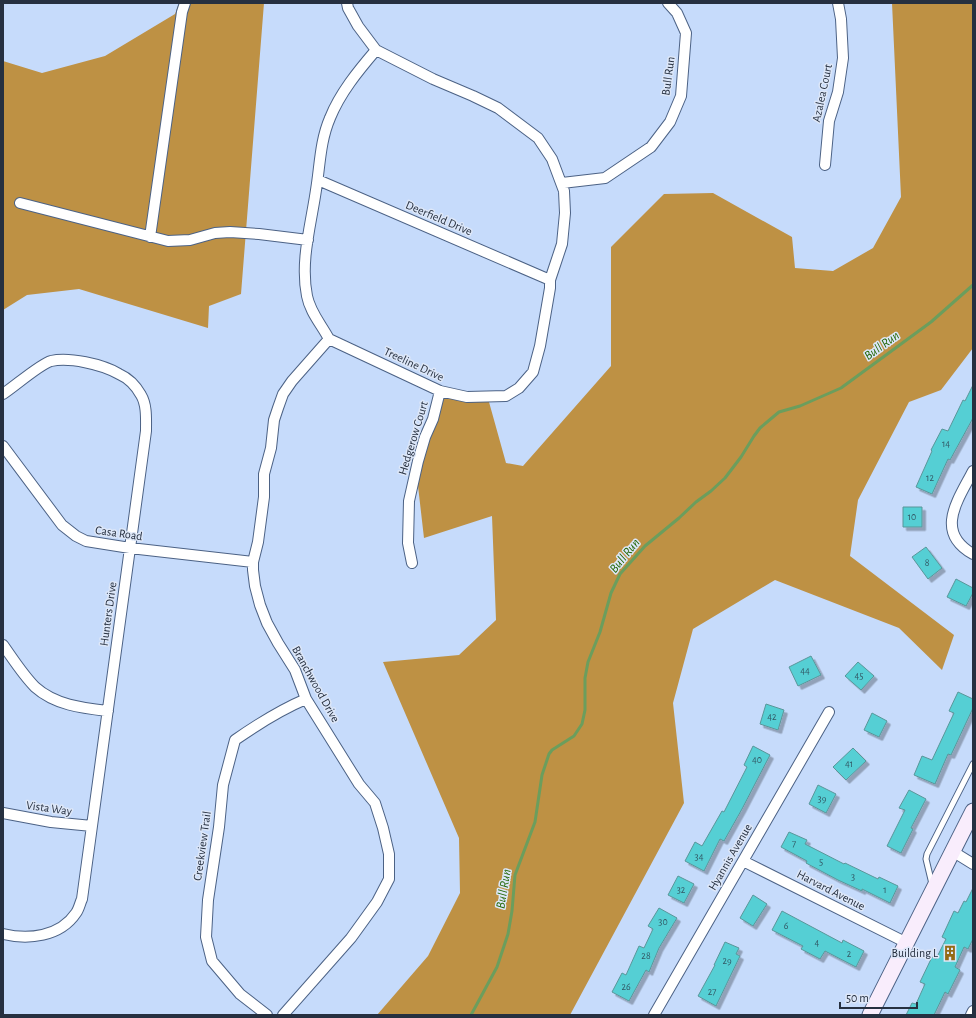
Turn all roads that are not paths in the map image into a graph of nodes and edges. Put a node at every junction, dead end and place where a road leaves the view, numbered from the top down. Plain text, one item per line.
1 (185, 3) edge
2 (347, 3) edge
3 (668, 3) edge
4 (838, 3) edge
5 (376, 50) junction
6 (825, 165) dead end
7 (318, 180) junction
8 (562, 183) junction
9 (20, 203) dead end
10 (150, 237) junction
11 (308, 240) junction
12 (550, 280) junction
13 (329, 339) junction
14 (440, 391) junction
15 (3, 394) edge
16 (3, 446) edge
17 (973, 471) edge
18 (130, 548) junction
19 (973, 554) edge
20 (253, 562) junction
21 (412, 563) dead end
22 (3, 645) edge
23 (306, 699) junction
24 (108, 711) junction
25 (829, 712) dead end
26 (973, 764) edge
27 (973, 811) edge
28 (3, 813) edge
29 (92, 826) junction
30 (952, 851) junction
31 (743, 861) junction
32 (973, 864) edge
33 (933, 891) junction
34 (3, 934) edge
35 (907, 943) junction
36 (973, 1011) edge
37 (267, 1015) edge
38 (283, 1015) edge
39 (654, 1015) edge
40 (870, 1015) edge
41 (971, 1015) edge

1 - 10 street
2 - 5 street, Treeline Drive
3 - 8 street, Bull Run
4 - 6 street, Azalea Court
5 - 7 street
5 - 8 street, Treeline Drive
7 - 11 street
7 - 12 street, Deerfield Drive
8 - 12 street, Treeline Drive
9 - 10 street
10 - 11 street
11 - 13 street
12 - 14 street, Treeline Drive
13 - 14 street, Treeline Drive
13 - 20 street, Branchwood Drive
14 - 21 street, Hedgerow Court
15 - 18 street, Hunters Drive
16 - 18 street, Casa Road
17 - 19 street
18 - 20 street, Casa Road
18 - 24 street, Hunters Drive
20 - 23 street, Branchwood Drive
22 - 24 street
23 - 37 street, Creekview Trail
23 - 38 street, Branchwood Drive
24 - 29 street, Hunters Drive
25 - 31 street, Hyannis Avenue
26 - 33 lane
27 - 30 main road
28 - 29 street, Vista Way
29 - 34 street, Hunters Drive
30 - 32 street
30 - 33 main road
31 - 35 street, Harvard Avenue
31 - 39 street, Hyannis Avenue
33 - 35 main road
35 - 40 main road
36 - 41 street

